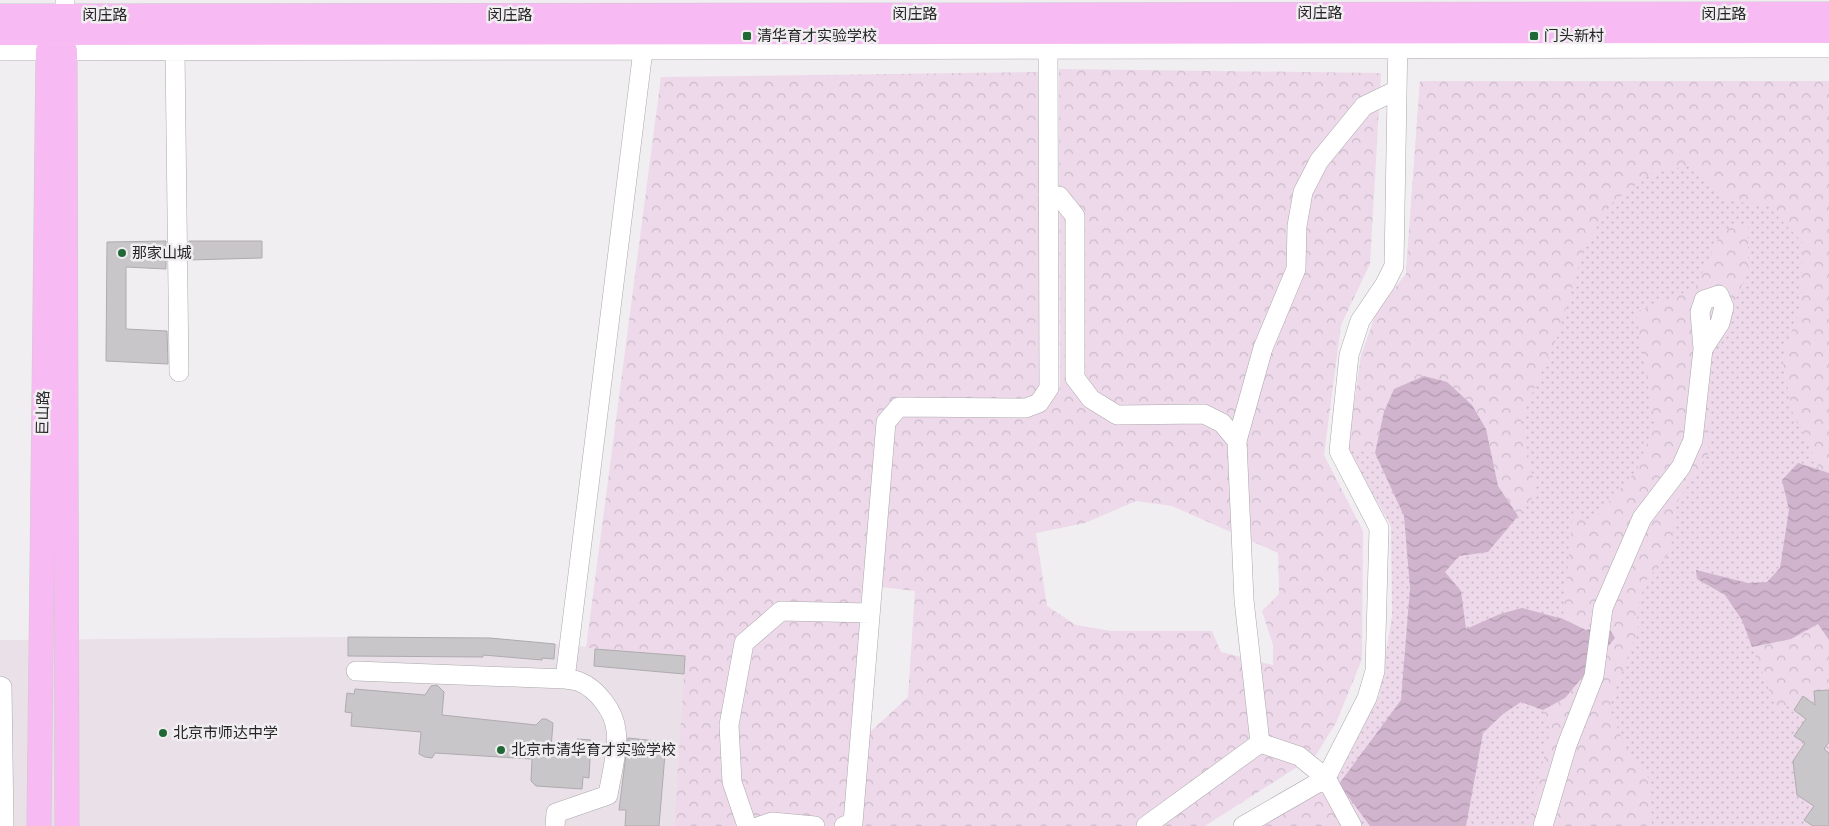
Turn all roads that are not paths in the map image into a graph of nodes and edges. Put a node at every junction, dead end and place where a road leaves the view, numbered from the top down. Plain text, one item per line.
1 (1484, 6) edge
2 (1829, 14) edge
3 (0, 16) edge
4 (57, 25) edge
5 (1829, 31) edge
6 (0, 33) edge
7 (1398, 40) junction
8 (1048, 41) junction
9 (1829, 48) edge
10 (175, 50) junction
11 (643, 50) junction
12 (0, 51) edge
13 (1397, 90) junction
14 (1048, 195) junction
15 (1703, 349) dead end
16 (178, 372) dead end
17 (1237, 441) junction
18 (870, 613) junction
19 (356, 671) dead end
20 (565, 679) junction
21 (0, 686) edge
22 (1260, 743) junction
23 (1326, 778) junction
24 (4, 826) edge
25 (39, 826) edge
26 (66, 826) edge
27 (555, 826) edge
28 (747, 826) edge
29 (760, 826) edge
30 (814, 826) edge
31 (844, 826) edge
32 (1146, 826) edge
33 (1244, 826) edge
34 (1352, 826) edge
35 (1543, 826) edge

1 - 2 main road, 闵庄路
1 - 4 main road, 闵庄路
1 - 7 street
3 - 4 main road, 闵庄路
4 - 6 main road, 闵庄路
4 - 8 main road, 闵庄路
4 - 10 street, 闵庄路
4 - 12 street, 闵庄路
4 - 25 main road, 巨山路
4 - 26 main road, 巨山路
5 - 7 main road, 闵庄路
7 - 8 main road, 闵庄路
7 - 9 street, 闵庄路
7 - 13 street
8 - 11 street, 闵庄路
8 - 14 street
10 - 11 street, 闵庄路
10 - 16 street
11 - 20 street
13 - 17 street
13 - 23 street
14 - 17 street
14 - 18 street
15 - 35 street
17 - 22 street
18 - 28 street
18 - 31 street
19 - 20 street
20 - 27 street
21 - 24 street
22 - 23 street
22 - 32 street
23 - 33 street
23 - 34 street
29 - 30 street

